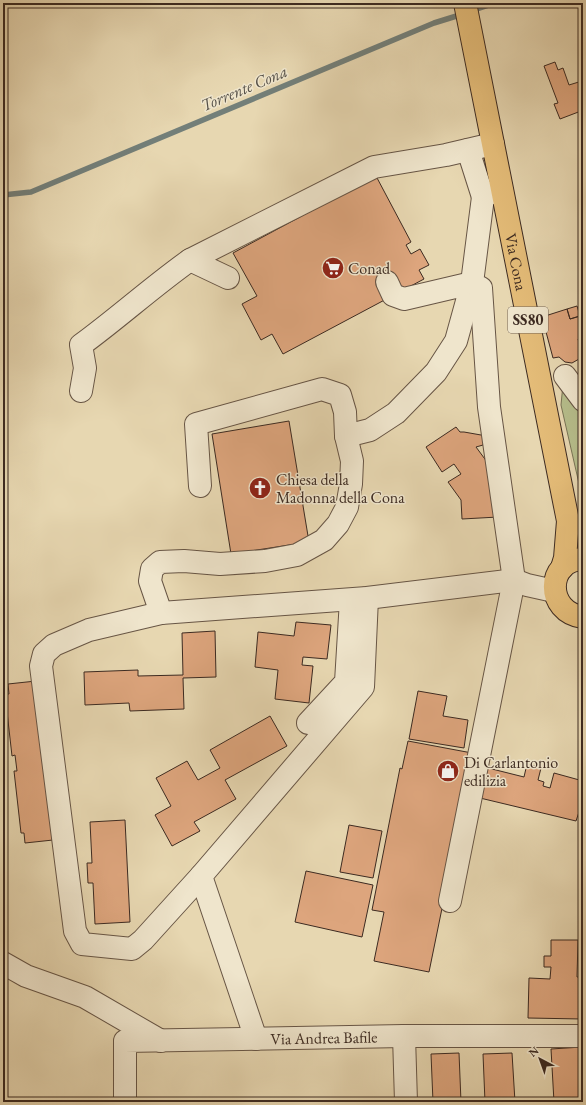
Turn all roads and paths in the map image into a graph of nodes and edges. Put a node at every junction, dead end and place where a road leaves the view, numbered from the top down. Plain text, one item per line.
1 (465, 3) edge
2 (493, 144) junction
3 (468, 150) junction
4 (492, 192) junction
5 (190, 260) junction
6 (228, 278) dead end
7 (387, 282) dead end
8 (472, 283) junction
9 (565, 376) dead end
10 (81, 391) dead end
11 (583, 400) edge
12 (346, 436) junction
13 (200, 486) dead end
14 (568, 521) junction
15 (583, 545) edge
16 (583, 559) edge
17 (562, 568) junction
18 (514, 580) junction
19 (554, 592) junction
20 (359, 599) junction
21 (161, 613) junction
22 (581, 620) edge
23 (308, 723) dead end
24 (201, 876) junction
25 (450, 901) dead end
26 (3, 963) edge
27 (404, 1036) junction
28 (583, 1036) edge
29 (256, 1039) junction
30 (161, 1040) junction
31 (125, 1102) edge
32 (406, 1102) edge

1 - 2 main road, Via Cona / SS80
2 - 3 street
2 - 4 main road, Via Cona / SS80
3 - 4 street
3 - 5 street
4 - 8 street
4 - 14 main road, Via Cona / SS80
5 - 6 street
5 - 10 street
7 - 8 street
8 - 12 street
8 - 18 street
9 - 11 street
12 - 13 street
12 - 21 street
14 - 15 main road, Via Cona / SS80
14 - 17 main road, Via Cona / SS80
16 - 17 main road
17 - 19 main road, SS80
18 - 19 street
18 - 20 street
18 - 25 street
19 - 22 main road
20 - 21 street
20 - 23 street
20 - 24 street
21 - 24 street
24 - 29 street
26 - 30 street
27 - 28 street, Via Andrea Bafile
27 - 29 street, Via Andrea Bafile
27 - 32 street
29 - 30 street, Via Andrea Bafile
30 - 31 street, Via Andrea Bafile

